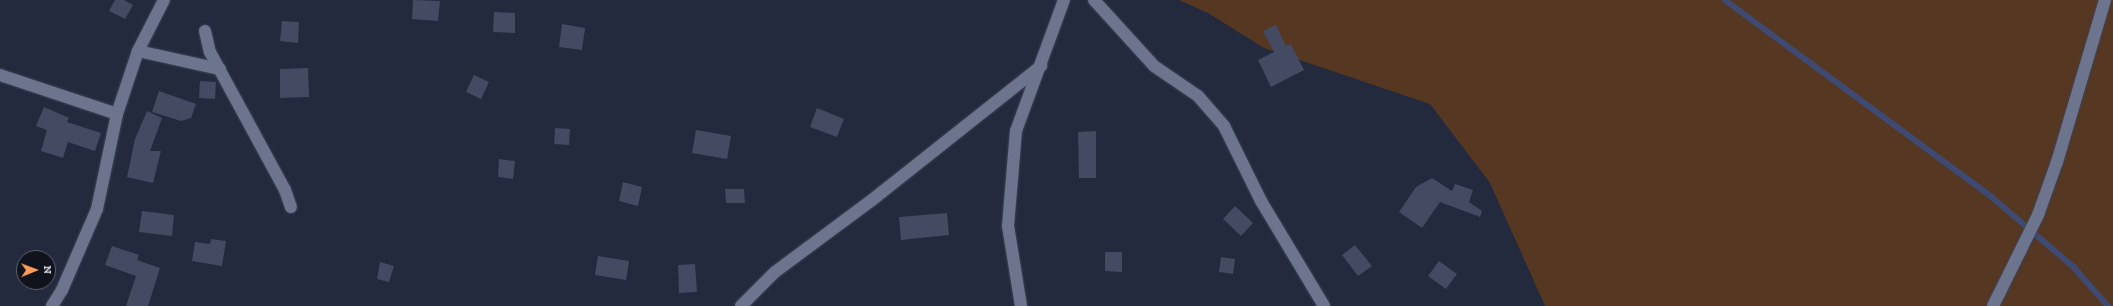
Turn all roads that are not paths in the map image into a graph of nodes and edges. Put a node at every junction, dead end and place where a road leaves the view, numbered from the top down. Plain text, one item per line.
1 (164, 0) edge
2 (1064, 0) edge
3 (1094, 0) edge
4 (2105, 0) edge
5 (205, 32) dead end
6 (138, 51) junction
7 (1041, 66) junction
8 (220, 69) junction
9 (0, 75) edge
10 (117, 114) junction
11 (291, 207) dead end
12 (52, 306) edge
13 (741, 306) edge
14 (1021, 306) edge
15 (1324, 306) edge
16 (1993, 306) edge

1 - 6 street
2 - 7 street
3 - 15 street
4 - 16 street
5 - 8 street
6 - 8 street
6 - 10 street
7 - 13 street
7 - 14 street
8 - 11 street
9 - 10 street
10 - 12 street

